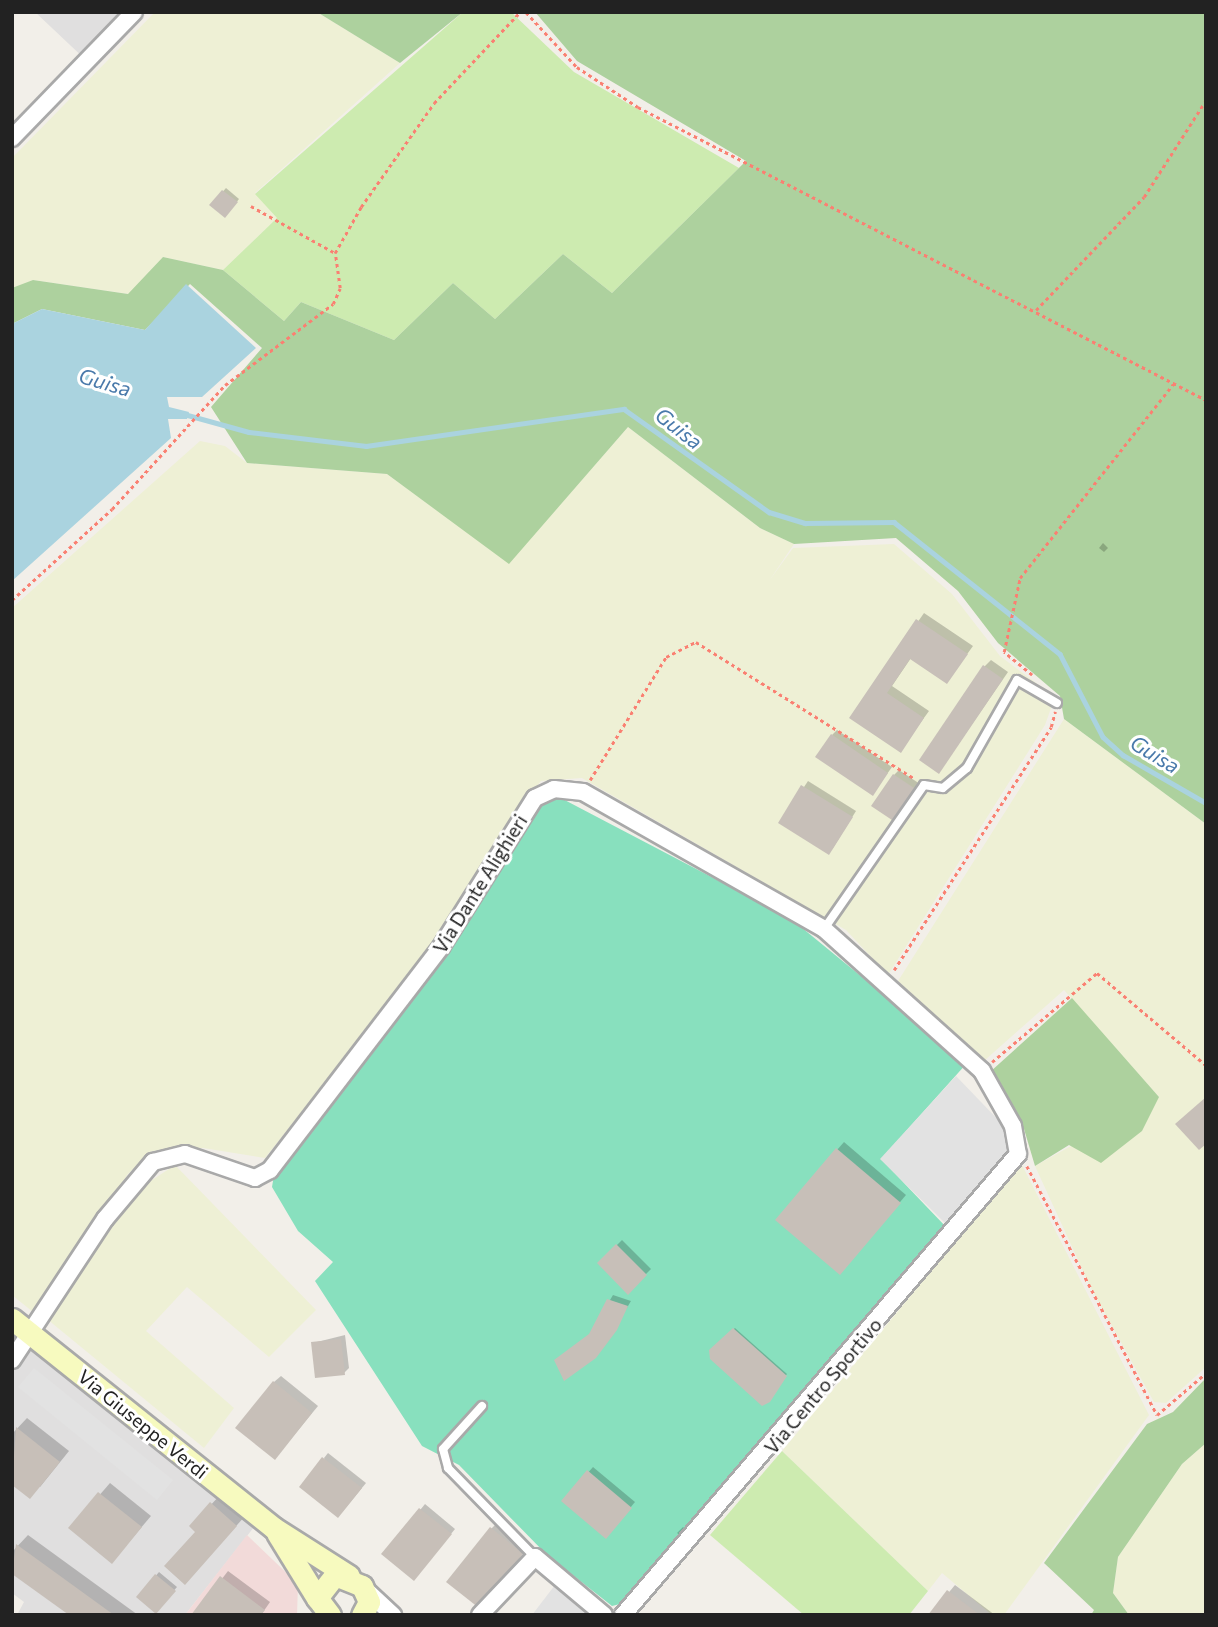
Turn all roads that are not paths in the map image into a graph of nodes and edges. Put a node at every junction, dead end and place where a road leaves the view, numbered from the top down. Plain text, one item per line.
1 (134, 12) edge
2 (12, 138) edge
3 (1057, 703) road end
4 (824, 929) junction
5 (1018, 1154) joint
6 (20, 1326) edge
7 (12, 1360) edge
8 (482, 1406) dead end
9 (274, 1528) junction
10 (535, 1557) junction
11 (356, 1581) junction
12 (321, 1608) edge
13 (362, 1615) edge
14 (393, 1615) edge
15 (480, 1615) edge
16 (604, 1615) edge
17 (623, 1615) edge

1 - 2 street
3 - 4 lane
4 - 5 street, Via Dante Alighieri
4 - 6 street, Via Dante Alighieri
5 - 17 street, Via Centro Sportivo
6 - 7 street, Via Dante Alighieri
6 - 9 street, Via Giuseppe Verdi
8 - 10 lane
9 - 11 street, Via Giuseppe Verdi
9 - 12 street, Via Giuseppe Verdi
10 - 15 street
10 - 16 street
11 - 12 street
11 - 13 street
11 - 14 street, Via Giuseppe Verdi

